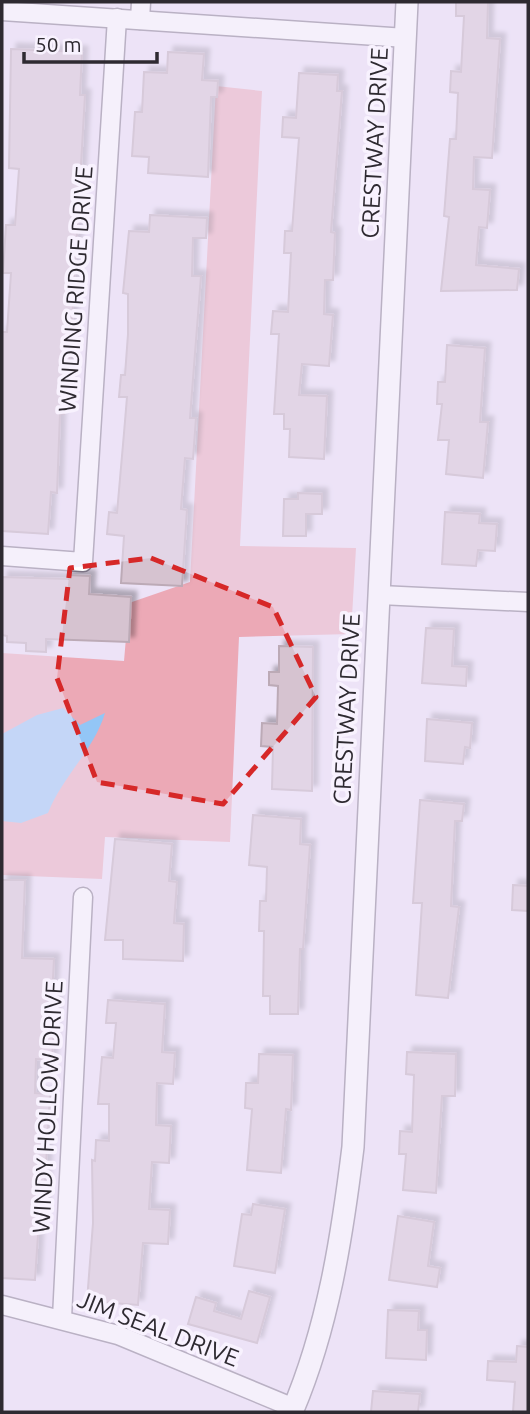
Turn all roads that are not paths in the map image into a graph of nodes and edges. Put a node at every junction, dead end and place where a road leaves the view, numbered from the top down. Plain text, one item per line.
1 (141, 2) edge
2 (407, 2) edge
3 (2, 11) edge
4 (117, 18) junction
5 (139, 20) junction
6 (406, 38) junction
7 (2, 556) edge
8 (380, 595) junction
9 (528, 602) edge
10 (83, 897) dead end
11 (2, 1305) edge
12 (62, 1318) junction
13 (293, 1410) edge

1 - 5 street
2 - 6 main road, CRESTWAY DRIVE
3 - 4 street
4 - 5 street
4 - 7 street, WINDING RIDGE DRIVE
5 - 6 street
6 - 8 main road, CRESTWAY DRIVE
8 - 9 street
8 - 13 main road, CRESTWAY DRIVE
10 - 12 street, WINDY HOLLOW DRIVE
11 - 12 street, JIM SEAL DRIVE
12 - 13 street, JIM SEAL DRIVE

